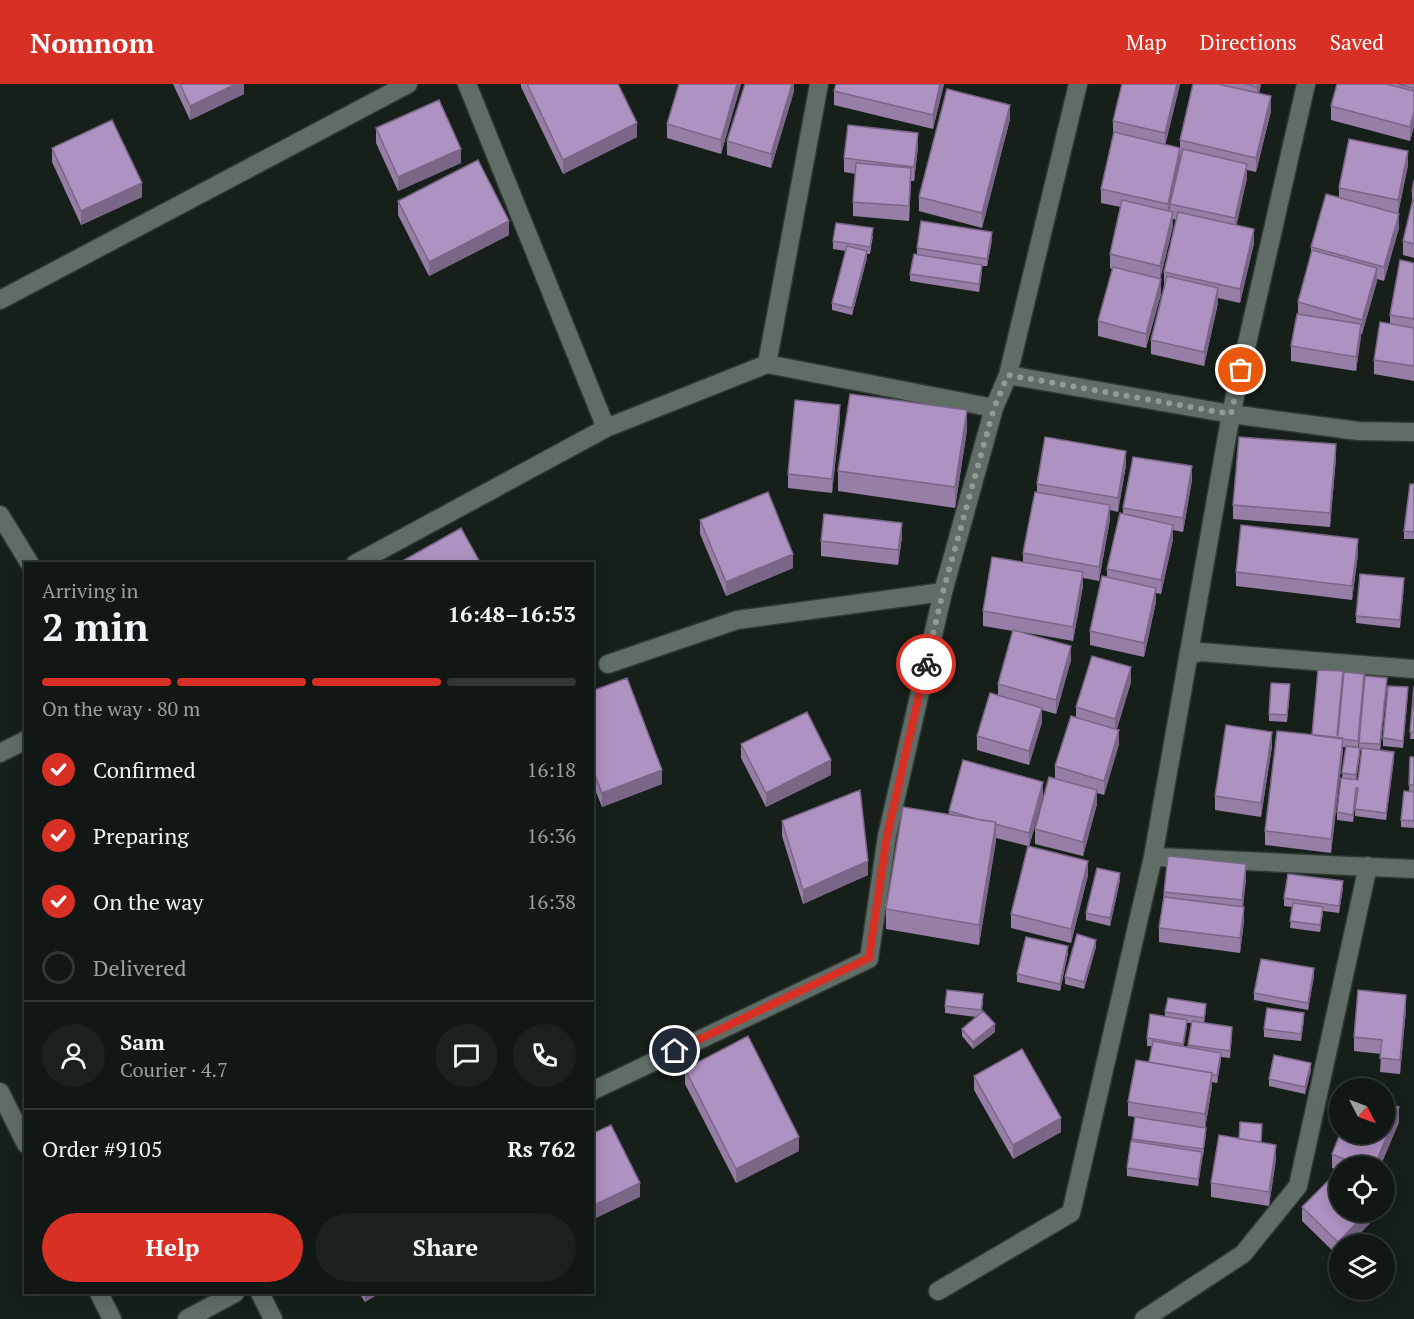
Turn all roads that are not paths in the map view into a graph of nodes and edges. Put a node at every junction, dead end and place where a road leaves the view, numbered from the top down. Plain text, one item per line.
1 (408, 84) edge
2 (467, 84) edge
3 (819, 84) edge
4 (1078, 84) edge
5 (1306, 84) edge
6 (0, 300) edge
7 (767, 364) junction
8 (1008, 375) junction
9 (994, 408) junction
10 (1231, 414) junction
11 (606, 428) junction
12 (1414, 432) edge
13 (0, 515) edge
14 (29, 562) edge
15 (359, 562) edge
16 (943, 592) junction
17 (1189, 655) junction
18 (608, 664) dead end
19 (1414, 669) edge
20 (24, 741) edge
21 (0, 753) edge
22 (1153, 857) junction
23 (1368, 866) junction
24 (1414, 869) edge
25 (594, 1090) edge
26 (0, 1092) edge
27 (24, 1140) edge
28 (938, 1291) dead end
29 (100, 1294) edge
30 (233, 1294) edge
31 (260, 1294) edge
32 (112, 1319) edge
33 (187, 1319) edge
34 (273, 1319) edge
35 (1144, 1319) edge

1 - 6 street
2 - 11 street
3 - 7 street
4 - 8 street
5 - 10 street
7 - 9 street
7 - 11 street
8 - 9 street
8 - 10 street
9 - 16 street
10 - 12 street
10 - 17 street
11 - 15 street
13 - 14 street
16 - 18 street
16 - 25 street
17 - 19 street
17 - 22 street
20 - 21 street
22 - 23 street
22 - 28 street
23 - 24 street
23 - 35 street
26 - 27 street
29 - 32 street
30 - 33 street
31 - 34 street

